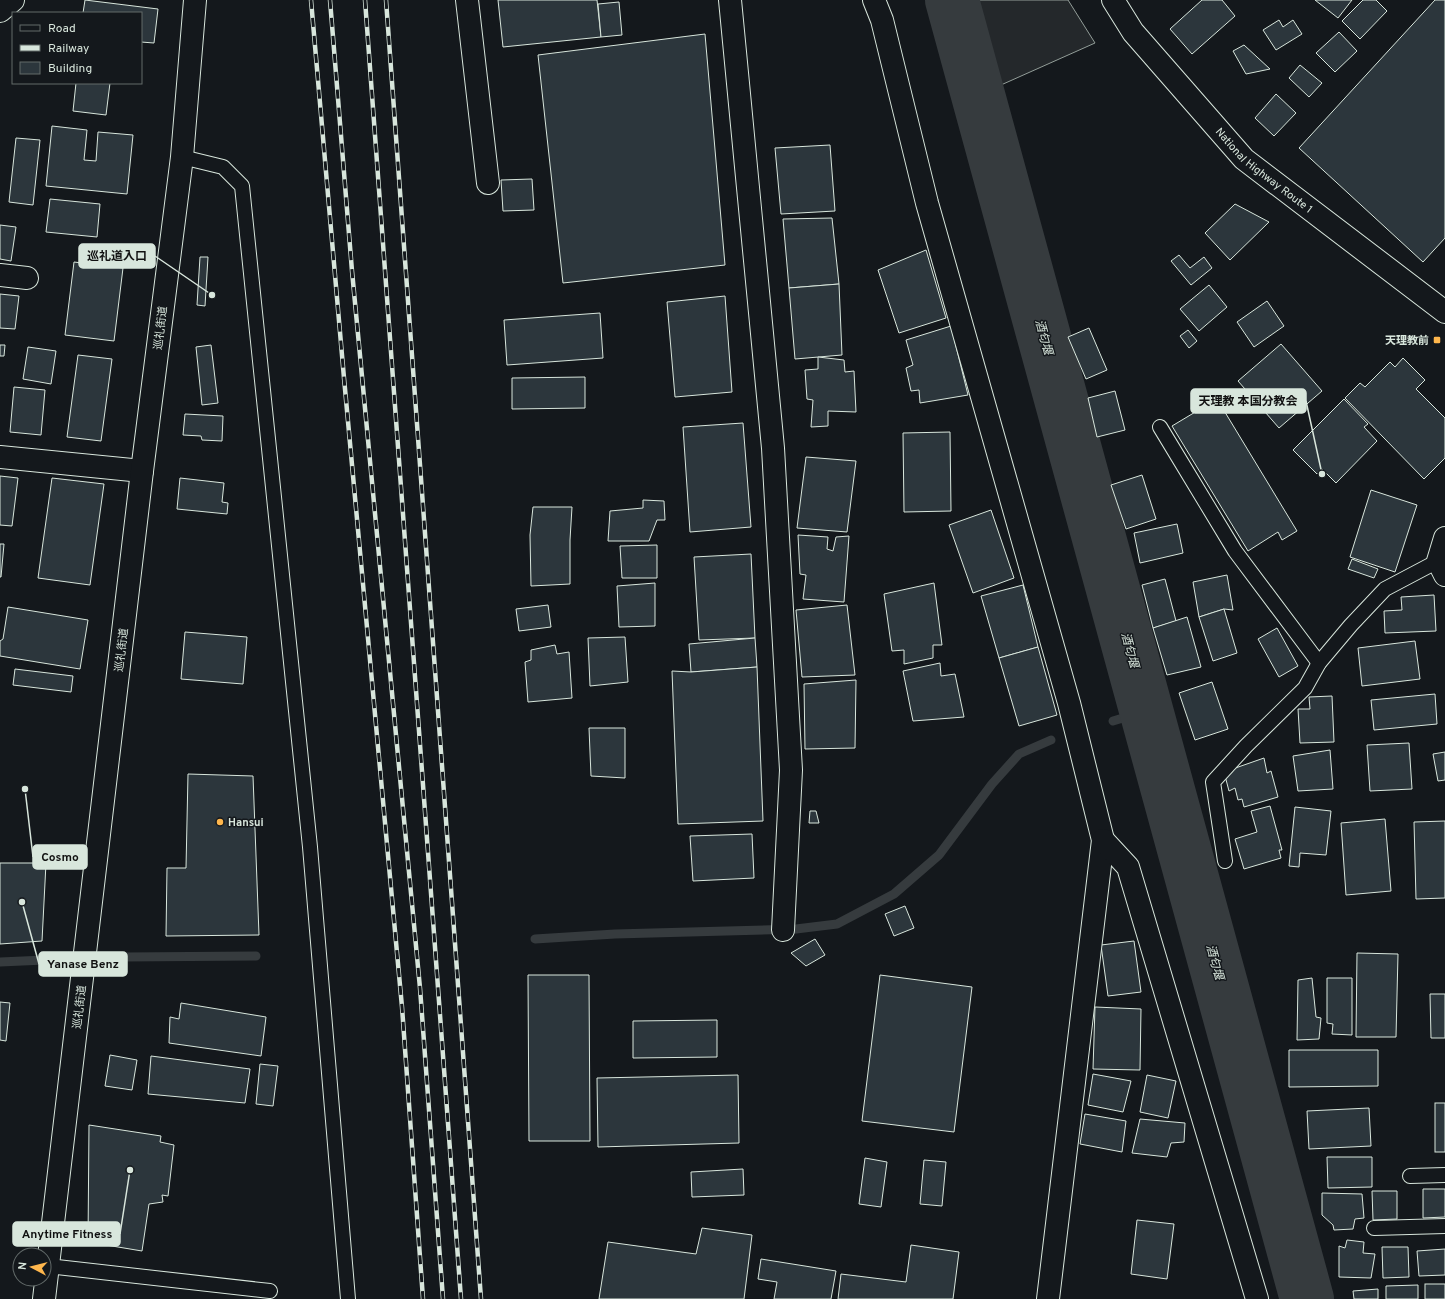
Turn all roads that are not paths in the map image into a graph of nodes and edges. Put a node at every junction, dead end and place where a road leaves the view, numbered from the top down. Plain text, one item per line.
1 (13, 0) edge
2 (195, 0) edge
3 (467, 0) edge
4 (730, 0) edge
5 (874, 0) edge
6 (1113, 0) edge
7 (0, 11) edge
8 (182, 157) junction
9 (488, 184) dead end
10 (0, 275) edge
11 (27, 278) dead end
12 (1445, 312) edge
13 (1160, 427) dead end
14 (0, 457) edge
15 (142, 471) junction
16 (1445, 538) edge
17 (1442, 568) edge
18 (1319, 663) junction
19 (1103, 840) junction
20 (1225, 861) dead end
21 (783, 930) dead end
22 (1445, 1175) edge
23 (1410, 1176) dead end
24 (1445, 1226) edge
25 (1374, 1228) dead end
26 (50, 1247) edge
27 (52, 1266) edge
28 (45, 1287) edge
29 (270, 1291) dead end
30 (44, 1299) edge
31 (348, 1299) edge
32 (1048, 1299) edge
33 (1257, 1299) edge

1 - 7 main road
2 - 8 main road, 巡礼街道
3 - 9 main road
4 - 21 main road
5 - 19 main road
6 - 12 main road, National Highway Route 1
8 - 15 main road, 巡礼街道
8 - 31 lane
10 - 11 main road
13 - 18 lane
14 - 15 main road
15 - 26 main road, 巡礼街道
16 - 17 main road
17 - 18 lane
18 - 20 lane
19 - 32 main road
19 - 33 main road
22 - 23 lane
24 - 25 lane
27 - 29 lane
28 - 30 main road, 巡礼街道

